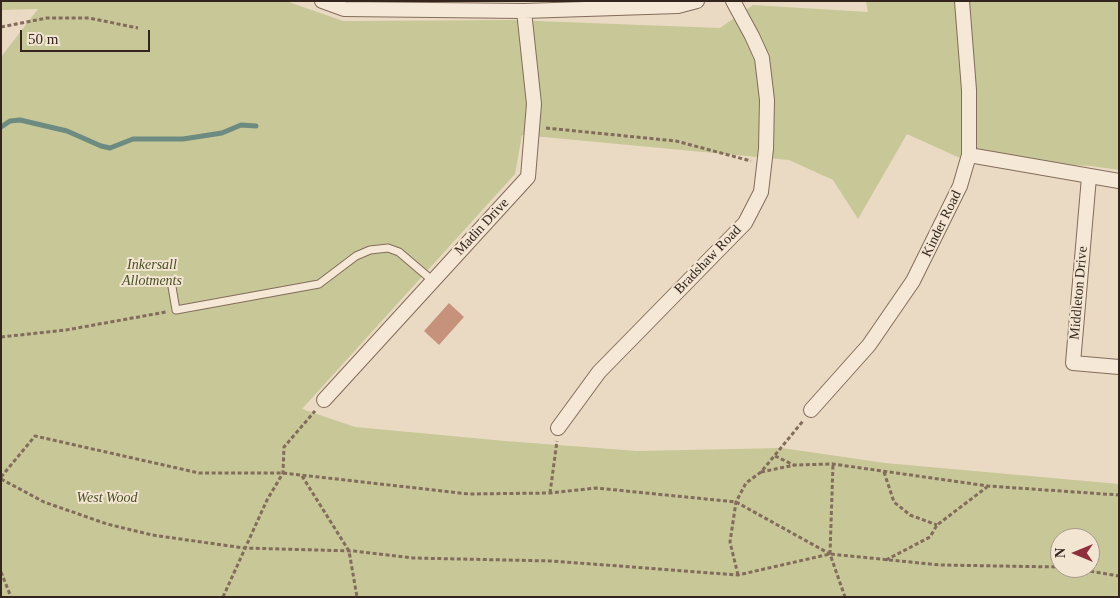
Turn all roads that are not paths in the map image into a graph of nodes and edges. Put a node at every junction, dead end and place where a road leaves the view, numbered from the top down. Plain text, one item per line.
1 (322, 1) edge
2 (697, 1) edge
3 (732, 1) edge
4 (962, 1) edge
5 (573, 6) edge
6 (524, 11) junction
7 (969, 155) junction
8 (1089, 177) junction
9 (1119, 181) edge
10 (172, 280) dead end
11 (433, 281) junction
12 (1119, 367) edge
13 (324, 400) road end
14 (811, 410) road end
15 (558, 428) road end

1 - 6 street
2 - 5 street
3 - 15 street, Bradshaw Road
4 - 7 street, Kinder Road
5 - 6 street
6 - 11 street, Madin Drive
7 - 8 street
7 - 14 street, Kinder Road
8 - 9 street
8 - 12 street, Middleton Drive
10 - 11 lane
11 - 13 street, Madin Drive

